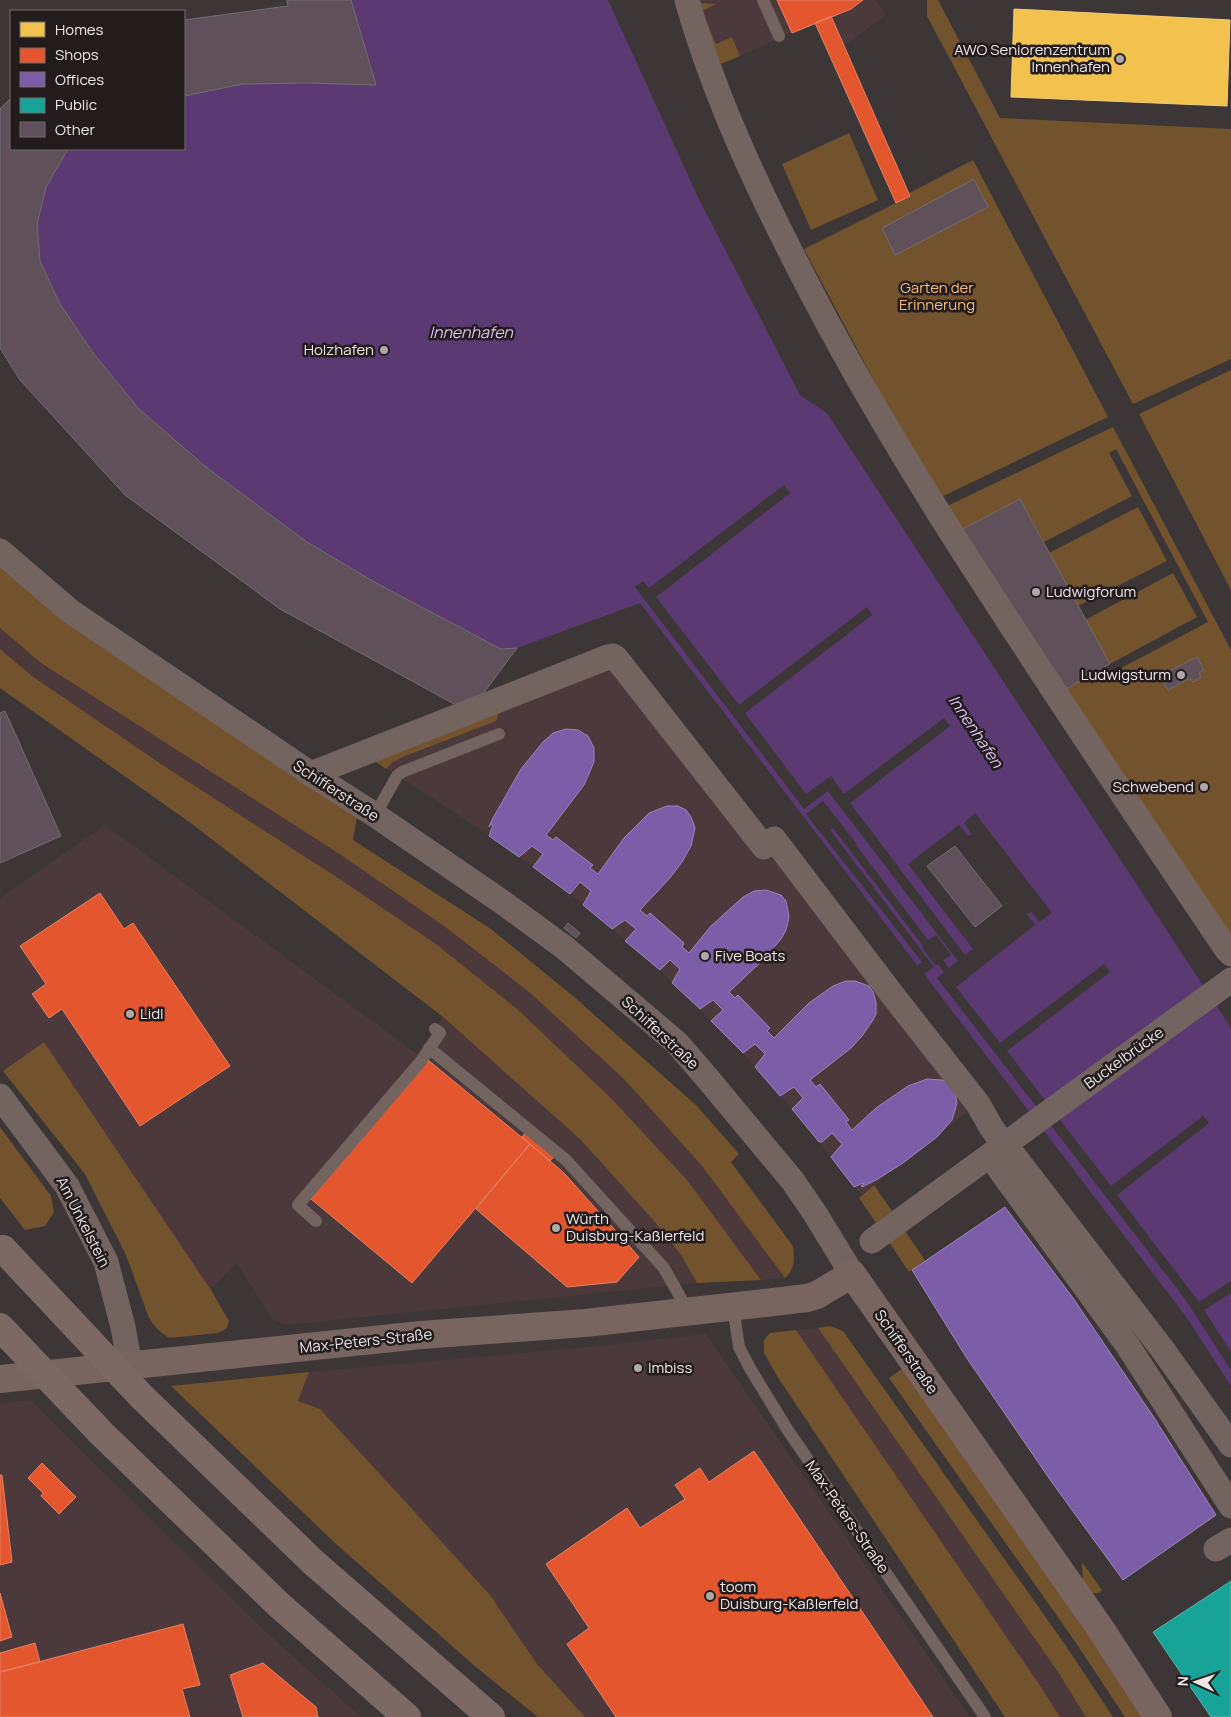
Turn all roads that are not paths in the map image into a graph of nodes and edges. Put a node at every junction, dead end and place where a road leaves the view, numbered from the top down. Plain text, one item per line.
1 (687, 0) edge
2 (763, 0) edge
3 (779, 36) dead end
4 (0, 551) edge
5 (499, 734) dead end
6 (319, 771) junction
7 (375, 815) junction
8 (1231, 954) edge
9 (1231, 980) edge
10 (435, 1029) dead end
11 (429, 1048) junction
12 (0, 1096) edge
13 (1003, 1146) junction
14 (316, 1220) dead end
15 (872, 1241) dead end
16 (3, 1249) dead end
17 (852, 1274) junction
18 (733, 1307) junction
19 (688, 1311) junction
20 (0, 1327) edge
21 (130, 1365) junction
22 (0, 1379) edge
23 (1231, 1445) edge
24 (1231, 1506) edge
25 (407, 1717) edge
26 (491, 1717) edge
27 (985, 1717) edge
28 (1158, 1717) edge

1 - 8 street
2 - 3 lane
4 - 6 street, Schifferstraße
5 - 7 lane
6 - 7 street, Schifferstraße
6 - 13 street, Schifferstraße
7 - 17 street, Schifferstraße
9 - 13 street, Buckelbrücke
10 - 11 lane
11 - 14 lane
11 - 19 lane
12 - 21 street, Am Unkelstein
13 - 15 street, Buckelbrücke
13 - 23 street
13 - 24 street
16 - 26 highway, bridge
17 - 18 street, Max-Peters-Straße
17 - 28 street, Schifferstraße
18 - 19 street, Max-Peters-Straße
18 - 27 lane, Max-Peters-Straße
19 - 21 street, Max-Peters-Straße
20 - 25 highway, bridge
21 - 22 street, Max-Peters-Straße

